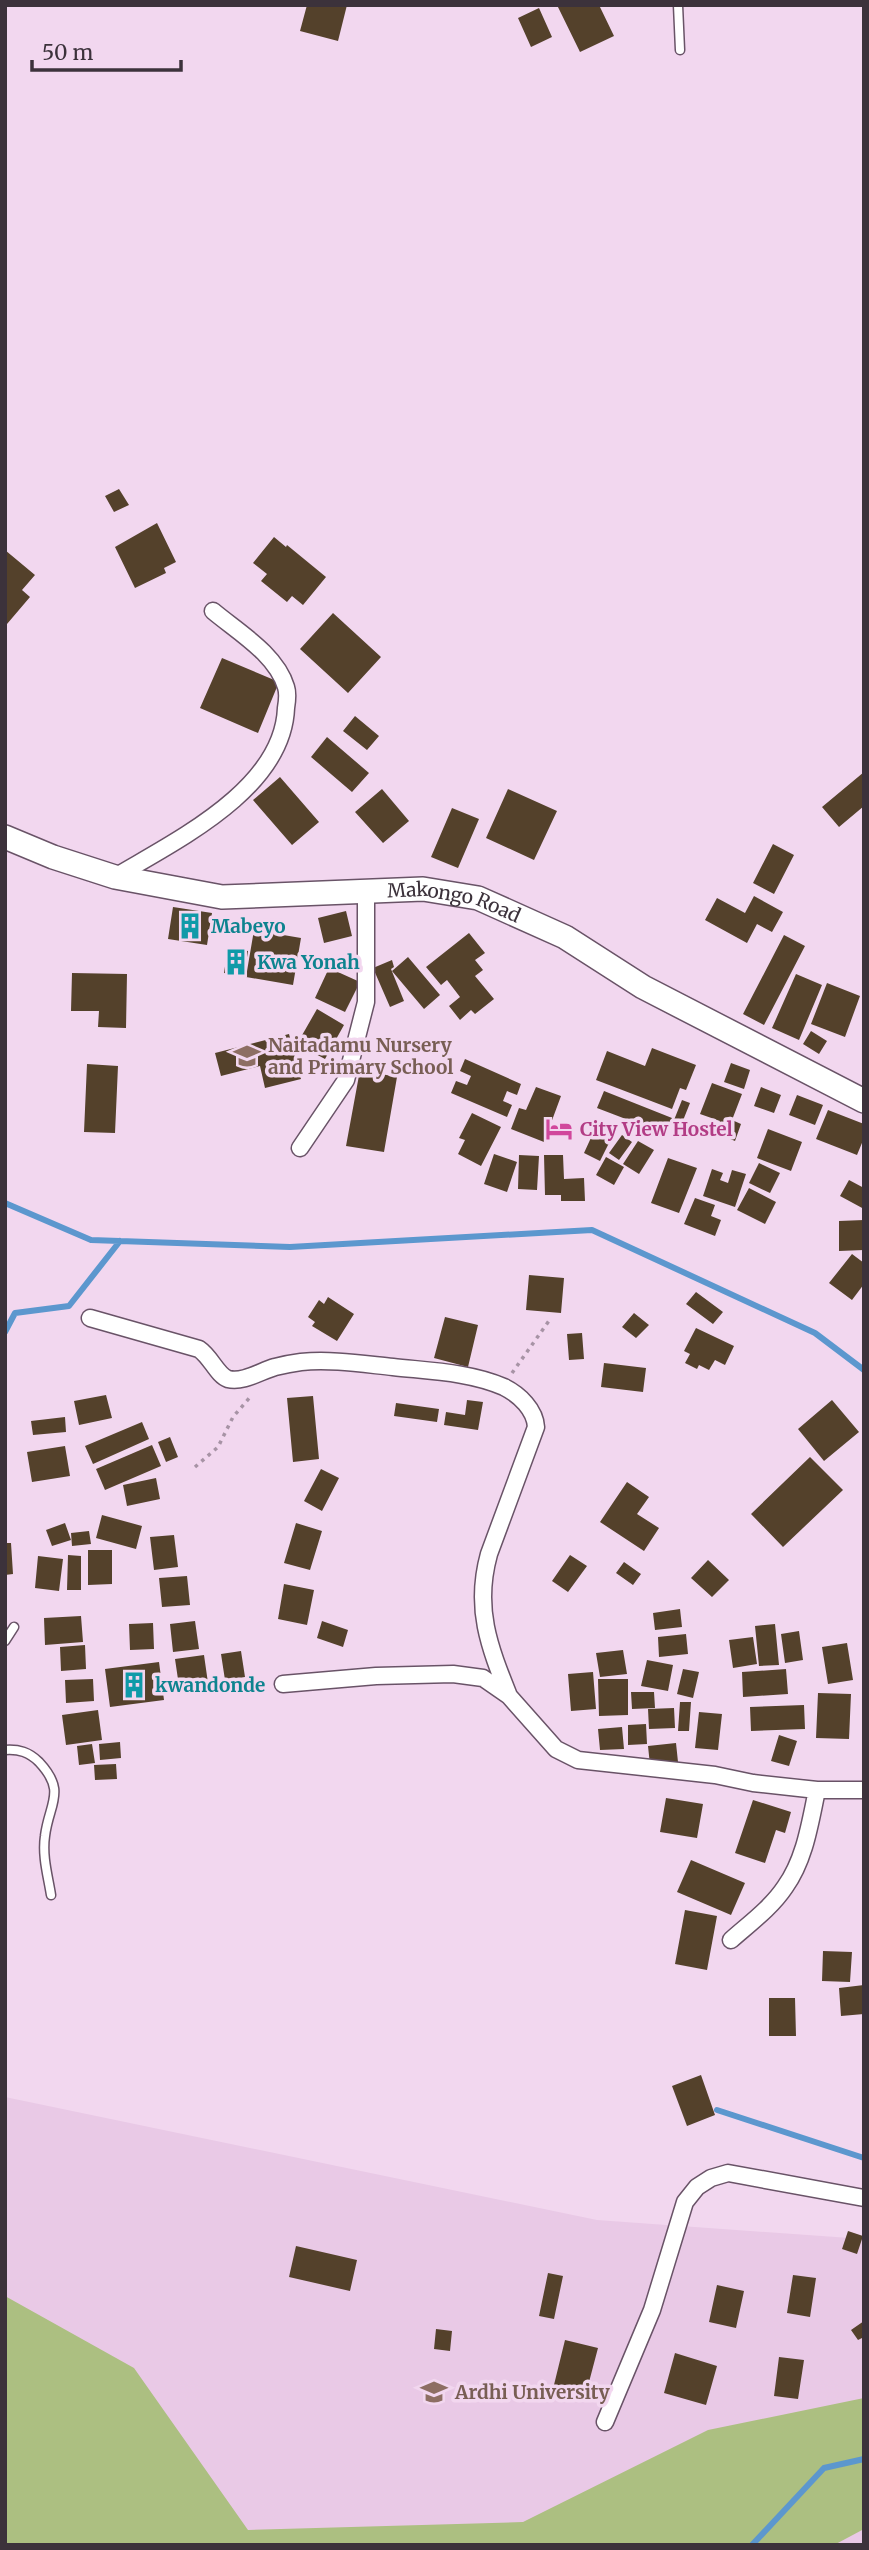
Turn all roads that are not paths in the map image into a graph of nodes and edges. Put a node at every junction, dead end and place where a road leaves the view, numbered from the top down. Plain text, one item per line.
1 (678, 5) edge
2 (680, 50) dead end
3 (213, 611) dead end
4 (5, 837) edge
5 (115, 877) junction
6 (366, 891) junction
7 (864, 1101) edge
8 (300, 1148) dead end
9 (90, 1318) dead end
10 (14, 1627) dead end
11 (5, 1641) edge
12 (283, 1684) dead end
13 (509, 1696) junction
14 (5, 1750) edge
15 (817, 1790) junction
16 (864, 1790) edge
17 (51, 1895) dead end
18 (731, 1940) dead end
19 (864, 2198) edge
20 (605, 2422) dead end

1 - 2 lane
3 - 5 street
4 - 5 street, Makongo Road
5 - 6 street, Makongo Road
6 - 7 street, Makongo Road
6 - 8 street
9 - 13 street
10 - 11 lane
12 - 13 street
13 - 15 street
14 - 17 lane
15 - 16 street
15 - 18 street
19 - 20 street

